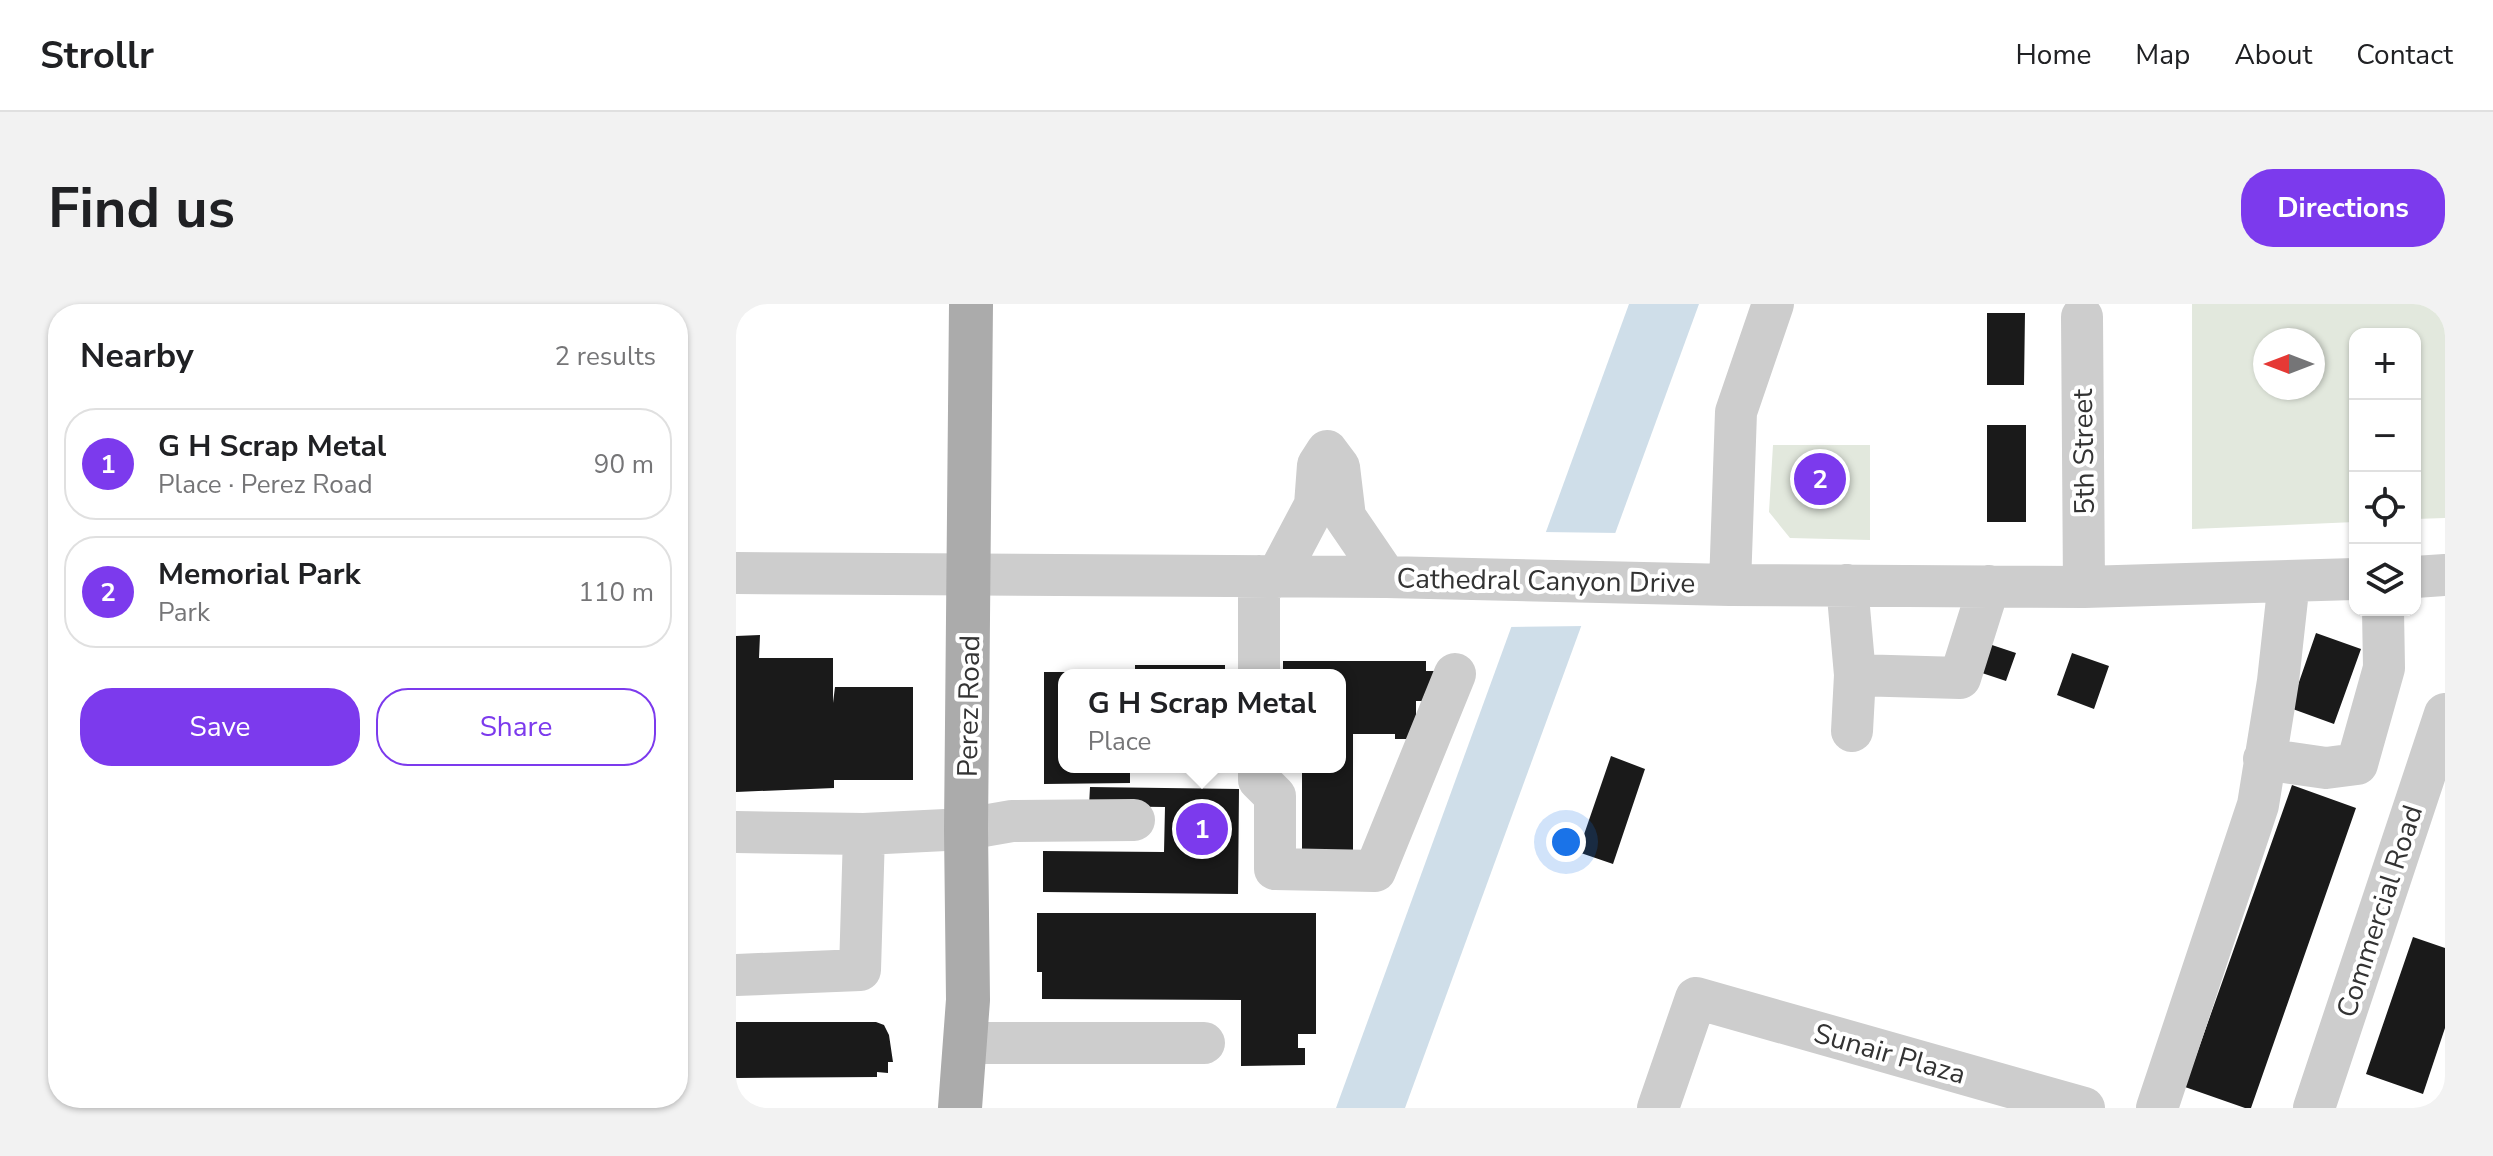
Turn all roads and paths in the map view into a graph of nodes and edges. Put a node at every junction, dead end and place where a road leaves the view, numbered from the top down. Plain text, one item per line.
1 (971, 304) edge
2 (1773, 304) edge
3 (2082, 317) dead end
4 (736, 573) edge
5 (2445, 575) edge
6 (971, 576) junction
7 (1268, 577) junction
8 (1386, 577) junction
9 (2421, 577) edge
10 (2349, 579) edge
11 (2289, 581) junction
12 (1730, 585) junction
13 (1847, 585) junction
14 (1989, 586) junction
15 (2084, 587) junction
16 (2383, 616) edge
17 (1260, 669) edge
18 (1455, 674) dead end
19 (1855, 675) junction
20 (2445, 714) edge
21 (1852, 731) dead end
22 (2361, 748) junction
23 (2264, 759) junction
24 (2426, 769) junction
25 (1259, 773) edge
26 (1134, 820) dead end
27 (966, 829) junction
28 (736, 832) edge
29 (864, 834) junction
30 (736, 975) edge
31 (965, 1043) junction
32 (1204, 1043) dead end
33 (960, 1108) edge
34 (1658, 1108) edge
35 (2084, 1108) edge
36 (2157, 1108) edge
37 (2314, 1108) edge

1 - 6 main road, Perez Road
2 - 12 street
3 - 15 street, 5th Street
4 - 6 street, Cathedral Canyon Drive
5 - 9 street
6 - 7 street, Cathedral Canyon Drive
6 - 27 main road, Perez Road
7 - 8 street, Cathedral Canyon Drive
7 - 8 street
7 - 17 street
8 - 12 street, Cathedral Canyon Drive
10 - 11 street, Cathedral Canyon Drive
11 - 15 street, Cathedral Canyon Drive
11 - 23 street
12 - 13 street, Cathedral Canyon Drive
13 - 14 street, Cathedral Canyon Drive
13 - 19 street
14 - 15 street, Cathedral Canyon Drive
14 - 19 street
16 - 22 street
18 - 25 street
19 - 21 street
20 - 24 street, Commercial Road
22 - 23 street
22 - 24 street
23 - 36 street
24 - 37 street, Commercial Road
26 - 27 street
27 - 29 street
27 - 31 main road, Perez Road
28 - 29 street
29 - 30 street
31 - 32 street
31 - 33 main road, Perez Road
34 - 35 street, Sunair Plaza

